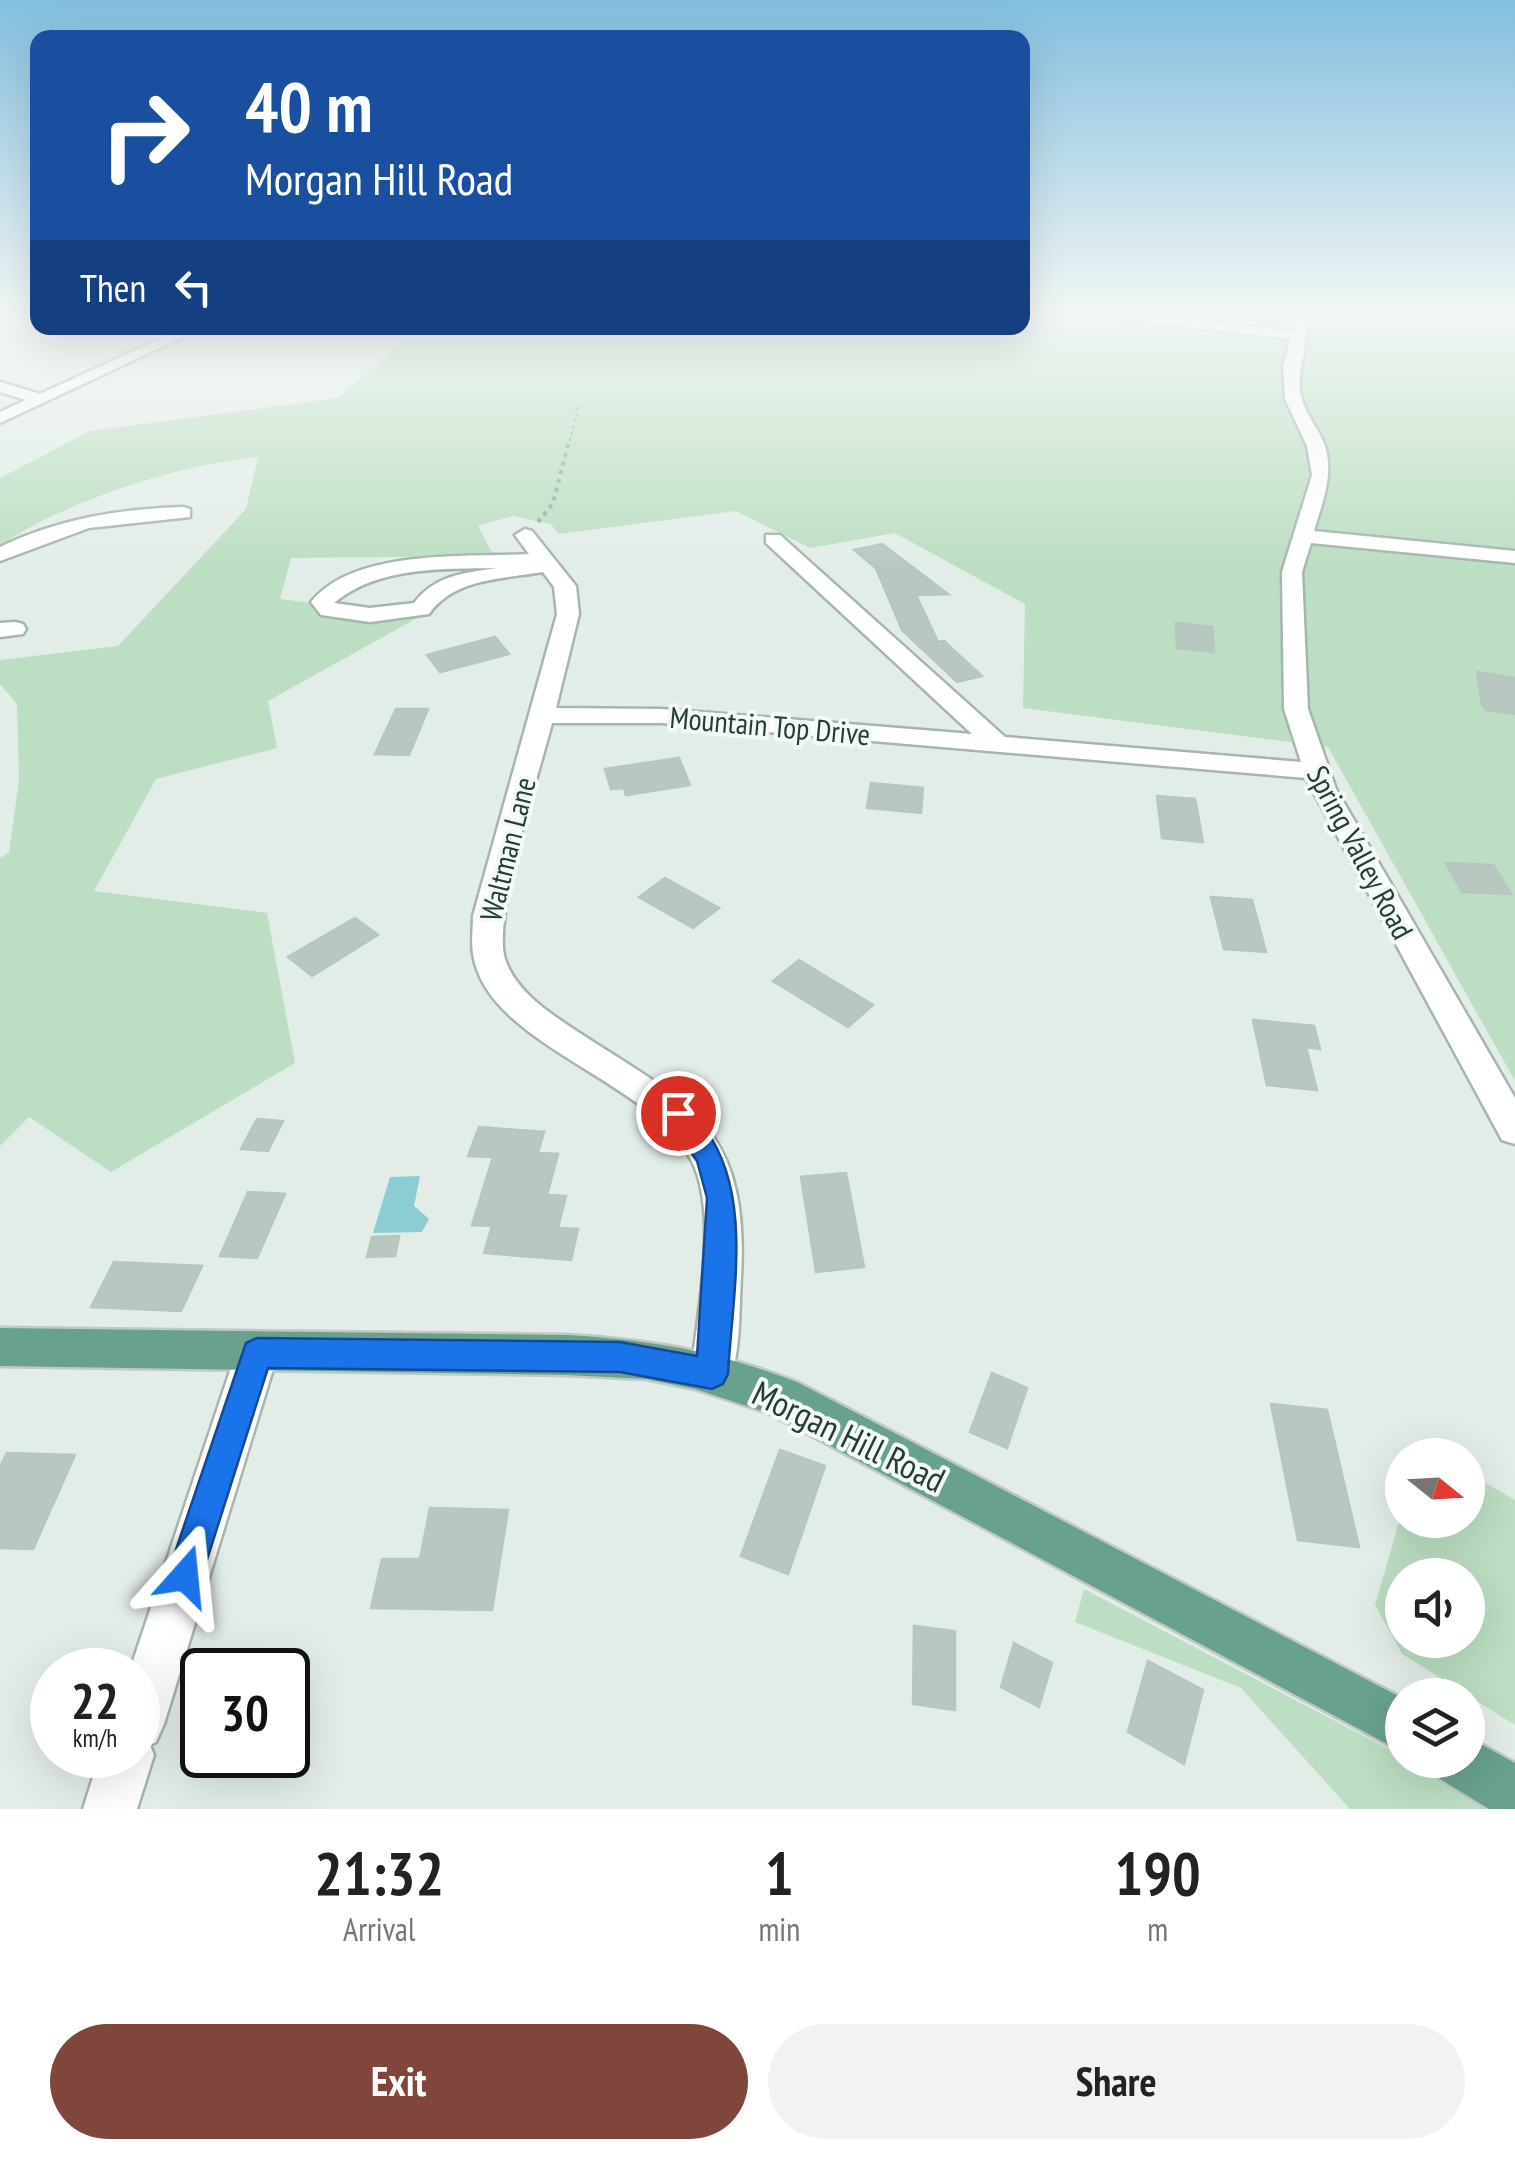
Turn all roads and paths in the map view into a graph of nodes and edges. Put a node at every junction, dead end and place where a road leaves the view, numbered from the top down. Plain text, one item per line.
1 (41, 399) edge
2 (1293, 399) edge
3 (579, 404) dead end
4 (0, 418) edge
5 (183, 513) dead end
6 (1302, 536) junction
7 (773, 538) dead end
8 (540, 553) junction
9 (0, 555) edge
10 (1515, 556) edge
11 (542, 715) junction
12 (997, 744) junction
13 (1315, 771) junction
14 (1515, 1130) edge
15 (0, 1347) edge
16 (257, 1353) junction
17 (712, 1374) junction
18 (160, 1655) edge
19 (1385, 1717) edge
20 (1485, 1775) edge
21 (120, 1778) edge
22 (1515, 1794) edge
23 (110, 1809) edge

1 - 4 street
2 - 6 street, Spring Valley Road
3 - 8 path
5 - 9 street
6 - 10 street
6 - 13 street, Spring Valley Road
7 - 12 street
8 - 8 street
8 - 11 street, Waltman Lane
11 - 12 street, Mountain Top Drive
11 - 17 street, Waltman Lane
12 - 13 street, Mountain Top Drive
13 - 14 street, Spring Valley Road
15 - 16 main road, Morgan Hill Road
16 - 17 main road, Morgan Hill Road
16 - 18 street
17 - 19 main road, Morgan Hill Road
20 - 22 main road
21 - 23 street

